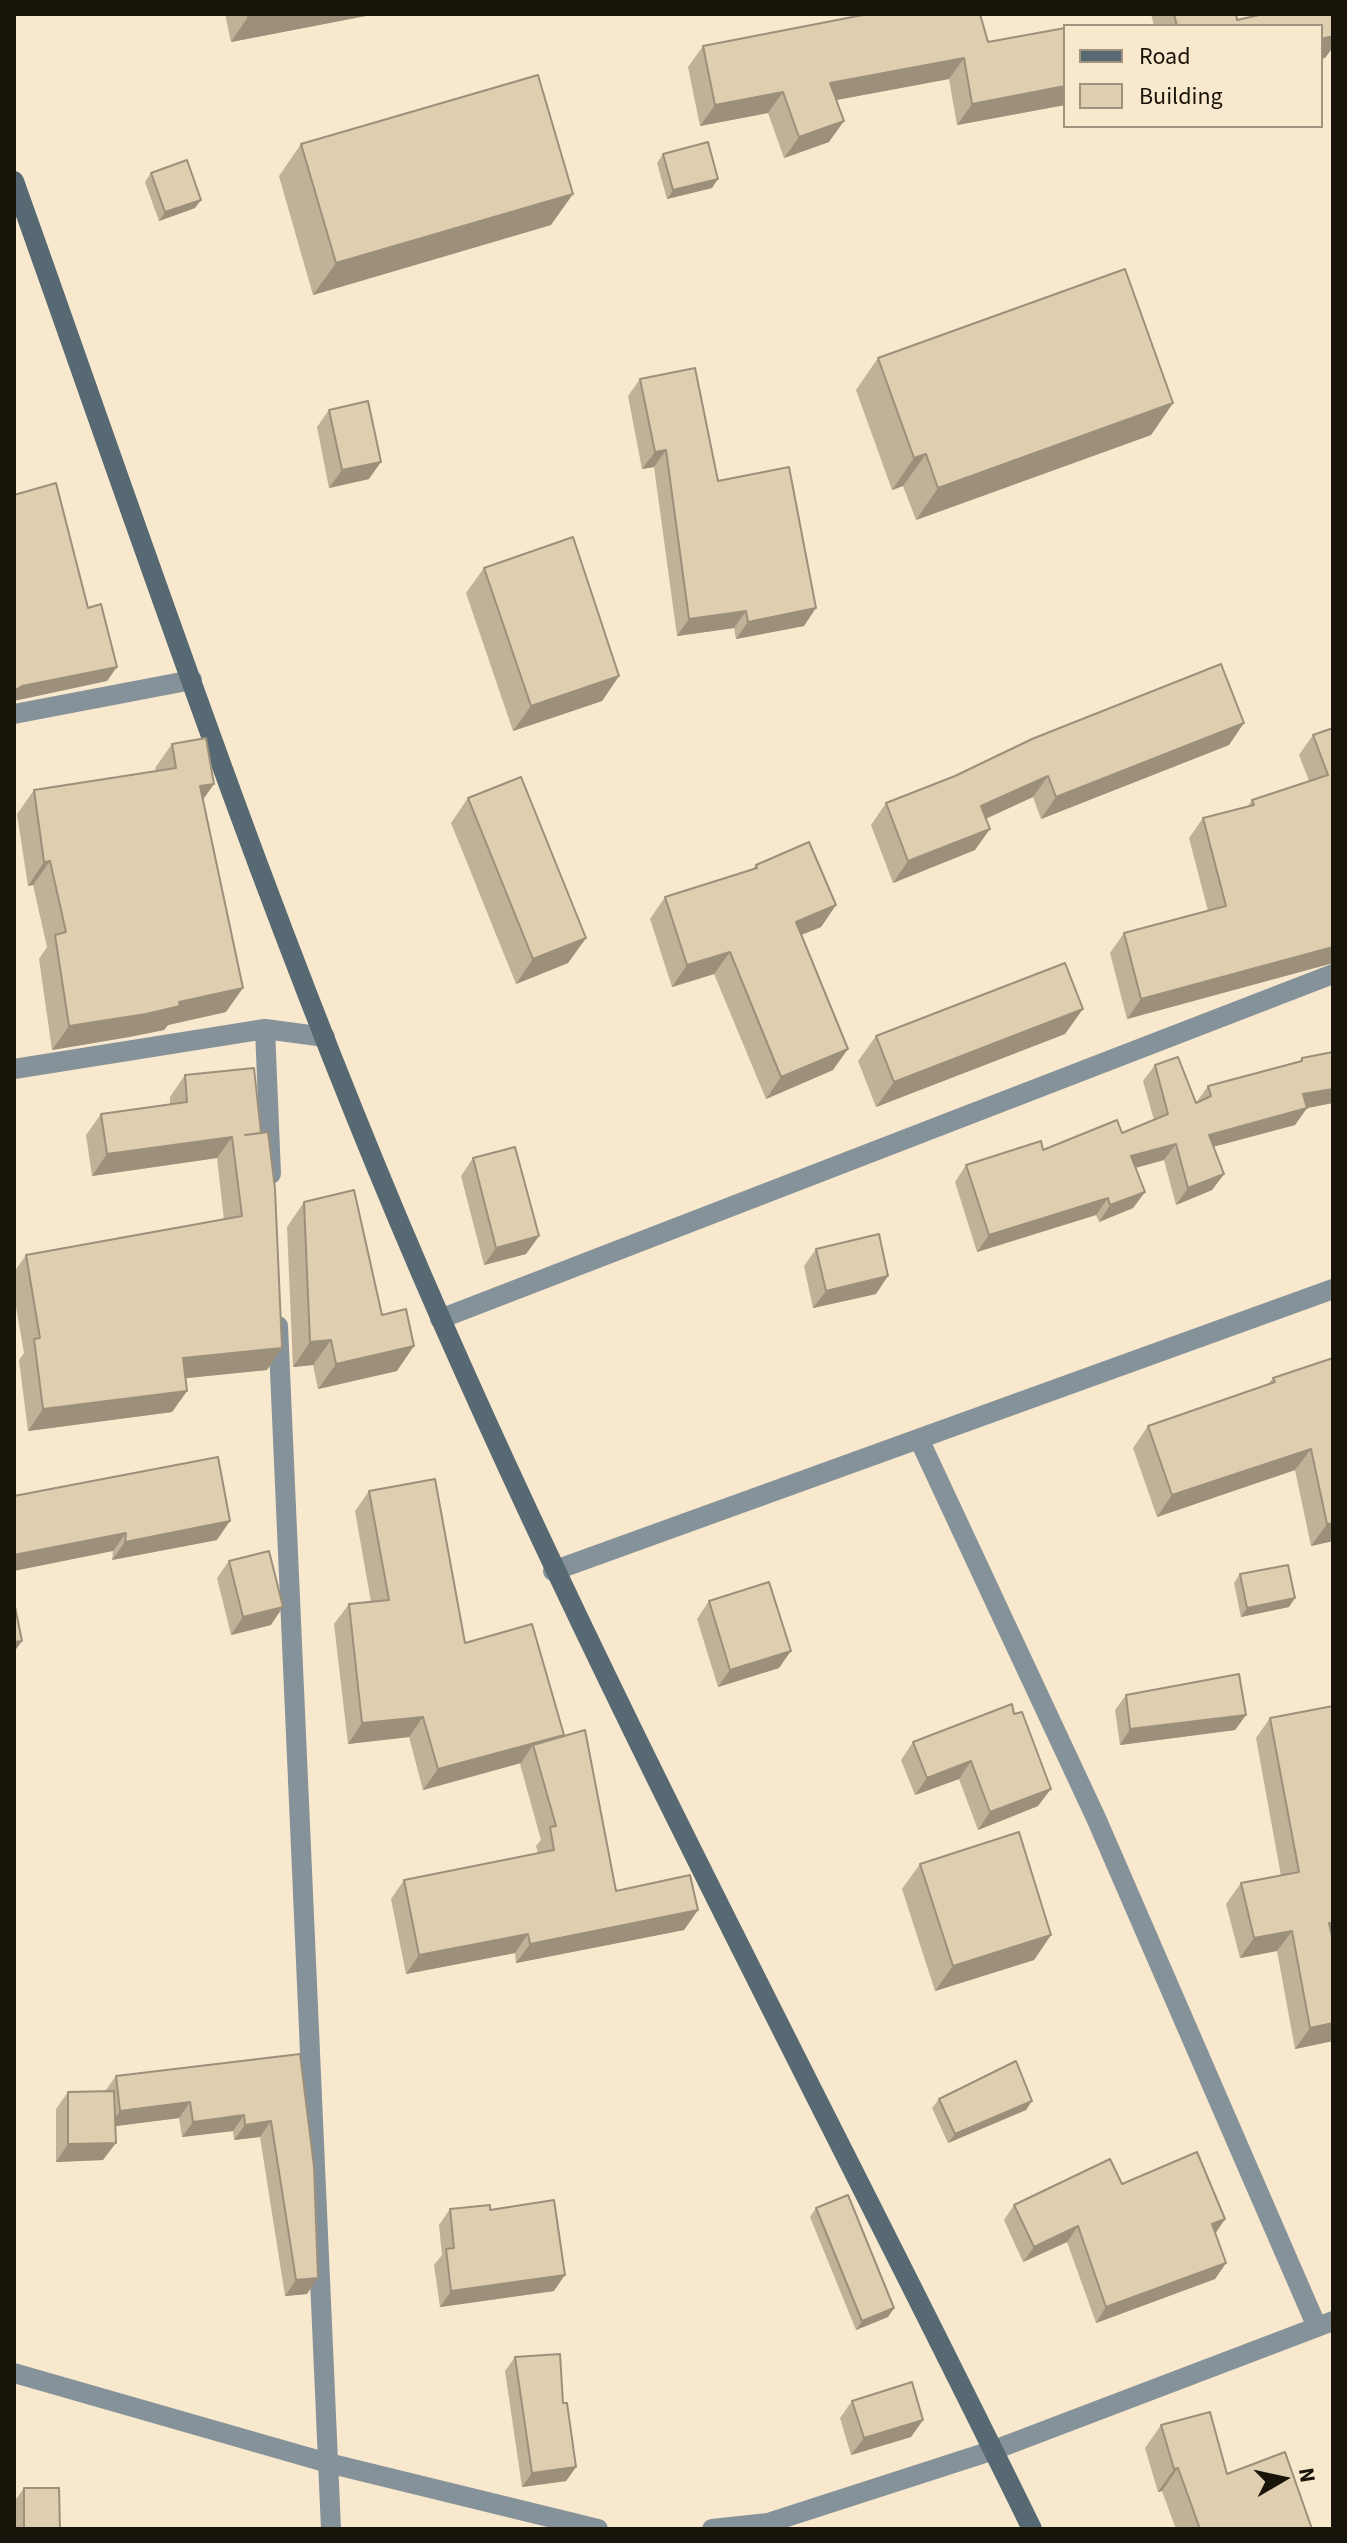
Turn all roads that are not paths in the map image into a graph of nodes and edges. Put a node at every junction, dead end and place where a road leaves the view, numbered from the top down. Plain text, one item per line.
1 (14, 181) edge
2 (192, 680) junction
3 (14, 714) edge
4 (1333, 974) edge
5 (265, 1029) junction
6 (325, 1037) junction
7 (14, 1069) edge
8 (272, 1189) edge
9 (1333, 1289) edge
10 (277, 1300) edge
11 (440, 1319) junction
12 (919, 1439) junction
13 (553, 1571) junction
14 (1325, 2324) edge
15 (14, 2373) edge
16 (994, 2450) junction
17 (328, 2463) junction
18 (768, 2526) edge
19 (331, 2529) edge
20 (598, 2529) edge
21 (712, 2529) edge
22 (1032, 2529) edge

1 - 2 main road
2 - 3 street
2 - 6 main road
4 - 11 street
5 - 6 street
5 - 7 street
5 - 8 street
6 - 11 main road
9 - 12 street
10 - 17 street
11 - 13 main road
12 - 13 street
12 - 14 street
13 - 16 main road
14 - 16 street
15 - 17 street
16 - 18 street
16 - 22 main road
17 - 19 street
17 - 20 street
18 - 21 street

